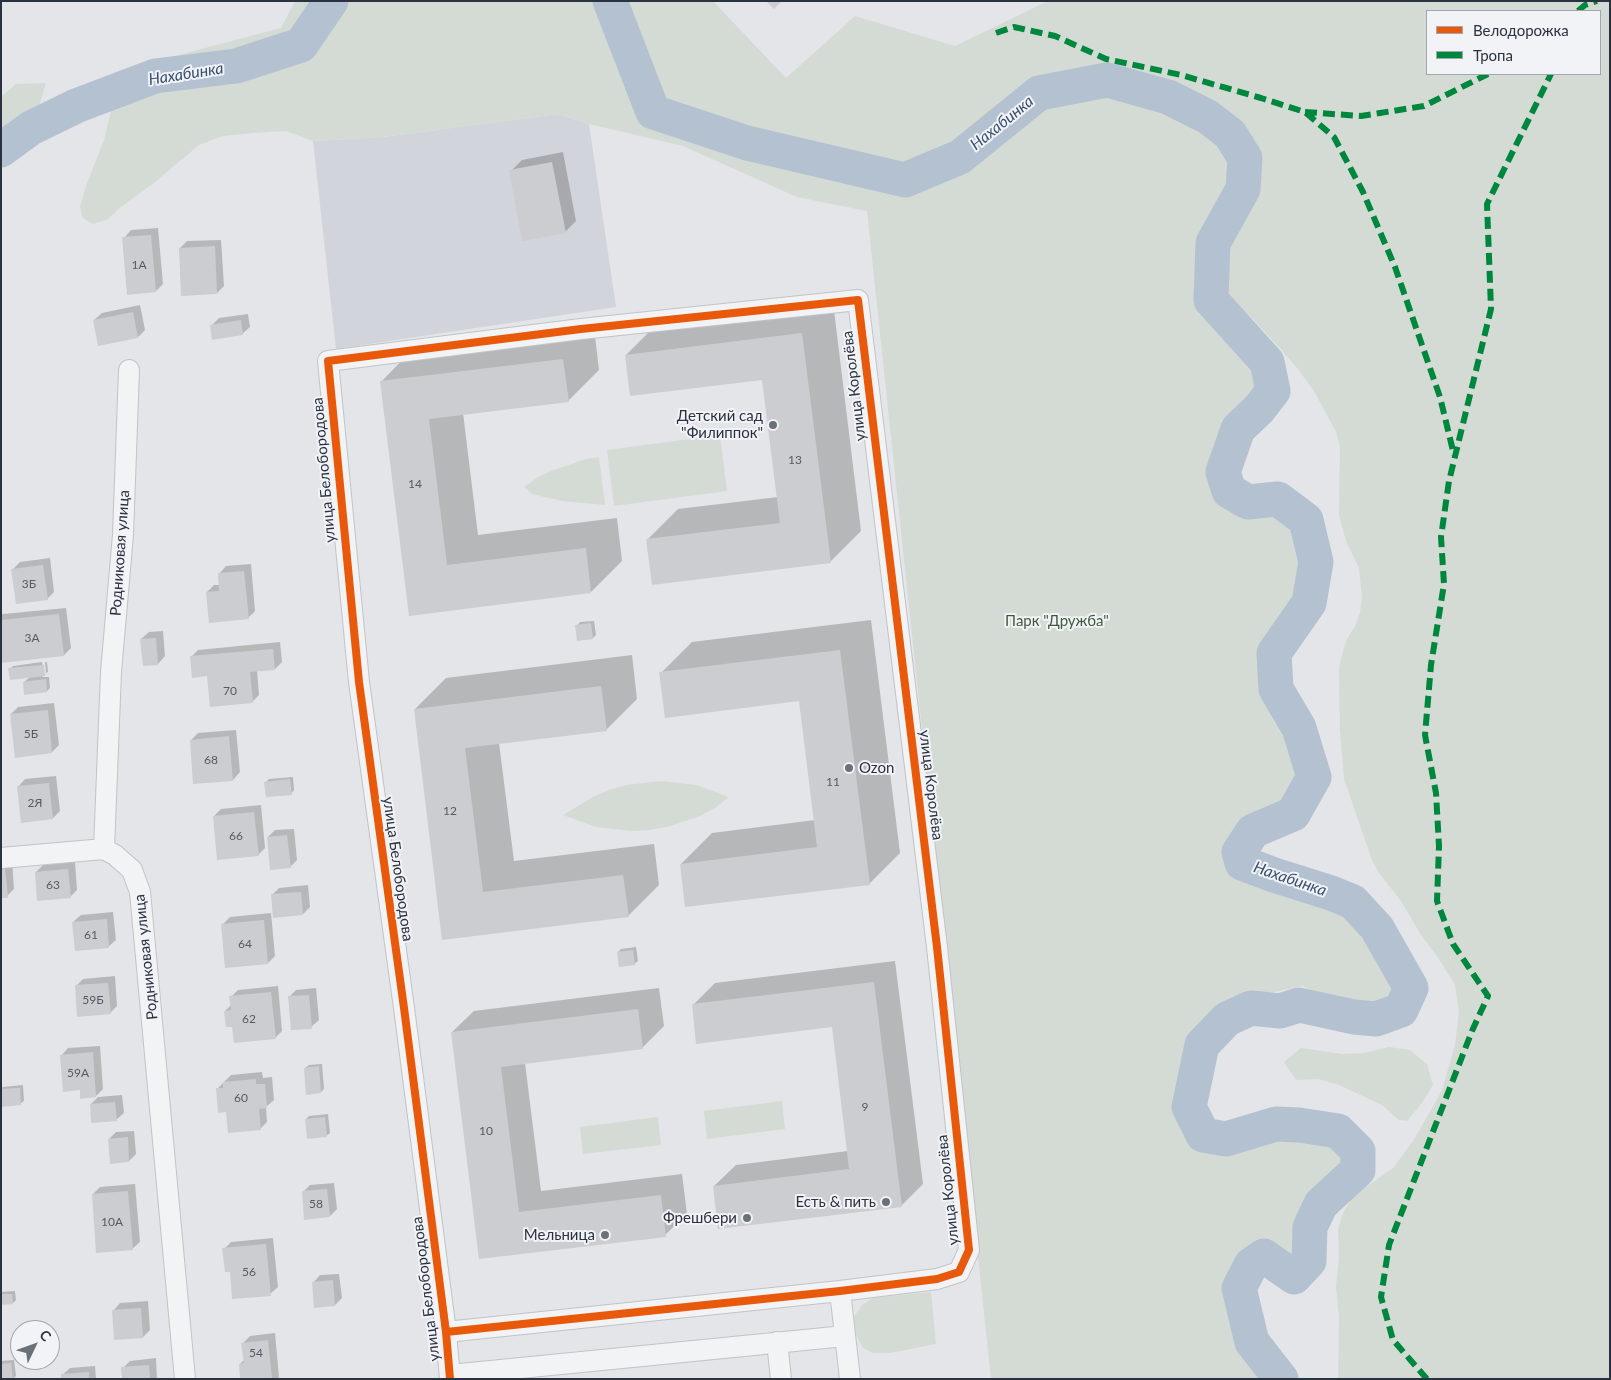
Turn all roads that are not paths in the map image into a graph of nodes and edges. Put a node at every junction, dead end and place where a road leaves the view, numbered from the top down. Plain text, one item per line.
1 (328, 362) joint
2 (129, 370) dead end
3 (104, 849) junction
4 (1, 858) edge
5 (840, 1291) junction
6 (446, 1332) junction
7 (845, 1336) junction
8 (777, 1342) junction
9 (450, 1377) edge
10 (185, 1379) edge
11 (781, 1379) edge
12 (850, 1379) edge

1 - 5 street, улица Королёва
1 - 6 street, улица Белобородова
2 - 3 street, Родниковая улица
3 - 4 street
3 - 10 street, Родниковая улица
5 - 6 street
5 - 7 street
6 - 9 street, улица Белобородова
7 - 8 street
7 - 12 street
8 - 9 street
8 - 11 street

